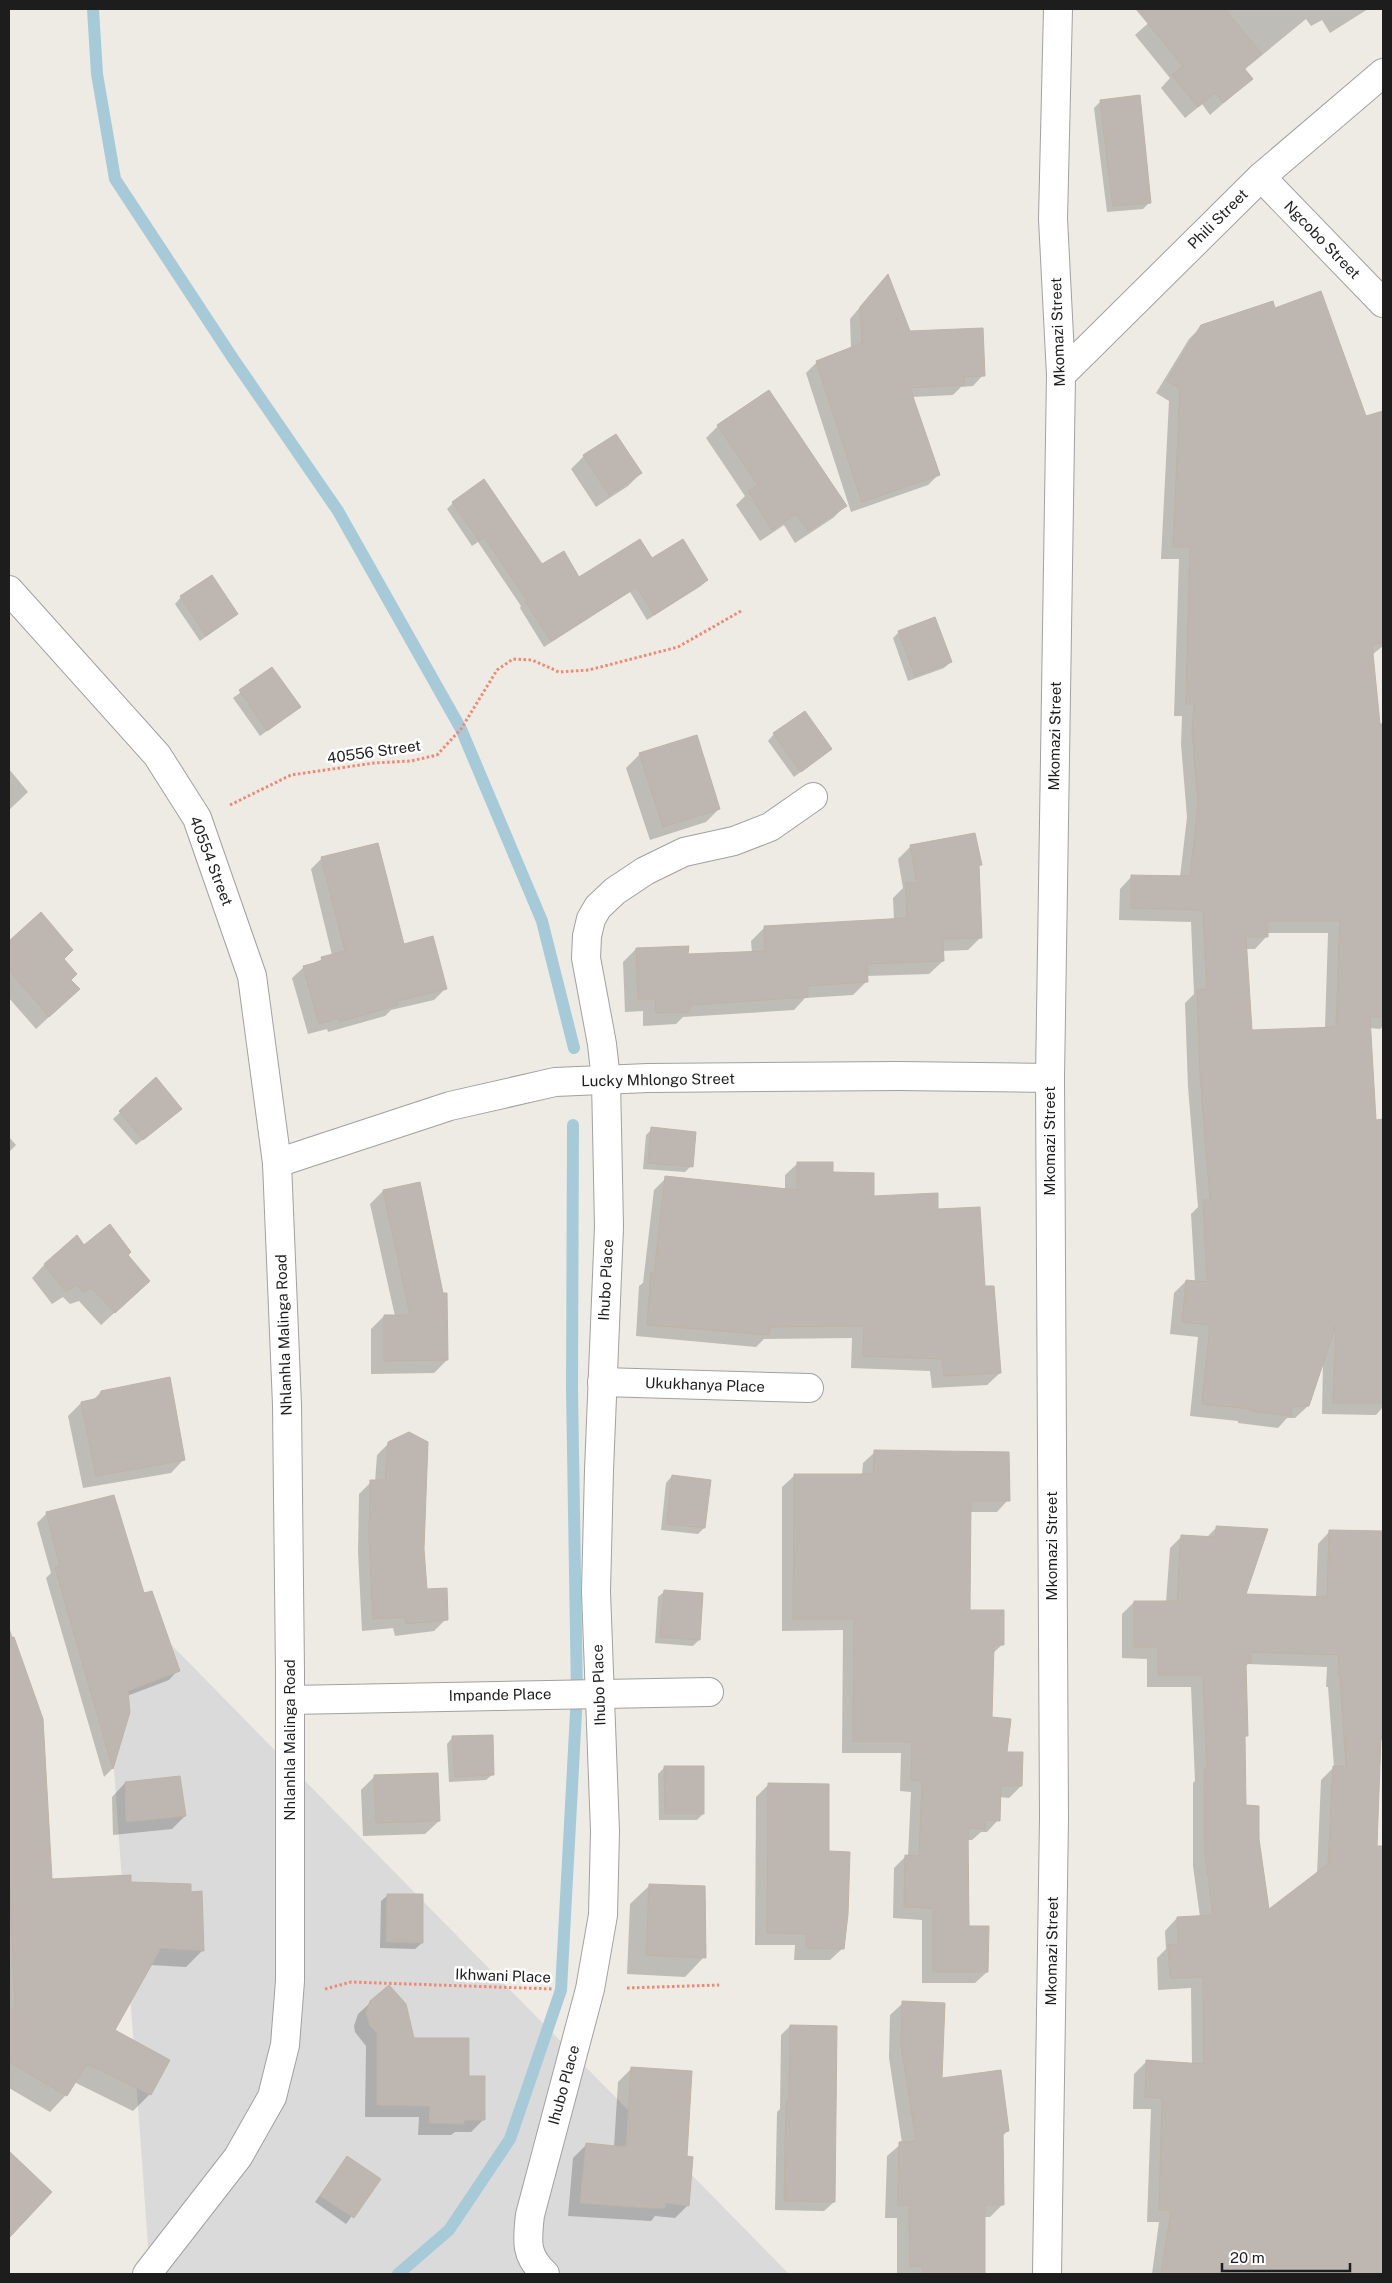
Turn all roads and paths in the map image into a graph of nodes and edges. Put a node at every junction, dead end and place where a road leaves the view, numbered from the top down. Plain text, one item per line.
1 (1058, 9) edge
2 (1383, 73) edge
3 (1261, 177) junction
4 (1383, 304) edge
5 (1061, 375) junction
6 (9, 590) edge
7 (741, 611) dead end
8 (813, 797) dead end
9 (198, 821) junction
10 (1050, 1078) junction
11 (606, 1080) junction
12 (277, 1163) junction
13 (602, 1382) junction
14 (809, 1388) dead end
15 (709, 1692) dead end
16 (599, 1693) junction
17 (290, 1700) junction
18 (719, 1985) dead end
19 (590, 1989) junction
20 (288, 1999) junction
21 (147, 2274) edge
22 (545, 2274) edge
23 (1047, 2274) edge

1 - 5 street, Mkomazi Street
2 - 3 street, Phili Street
3 - 4 street, Ngcobo Street
3 - 5 street, Phili Street
5 - 10 street, Mkomazi Street
6 - 9 street, 40554 Street
7 - 9 path, 40556 Street
8 - 11 street, Ihubo Place
9 - 12 street, 40554 Street
10 - 11 street, Lucky Mhlongo Street
10 - 23 street, Mkomazi Street
11 - 12 street, Lucky Mhlongo Street
11 - 13 street, Ihubo Place
12 - 17 street, Nhlanhla Malinga Road
13 - 14 street, Ukukhanya Place
13 - 16 street, Ihubo Place
15 - 16 street, Impande Place
16 - 17 street, Impande Place
16 - 19 street, Ihubo Place
17 - 20 street, Nhlanhla Malinga Road
18 - 19 path, Ikhwani Place
19 - 20 path, Ikhwani Place
19 - 22 street, Ihubo Place
20 - 21 street, Nhlanhla Malinga Road

